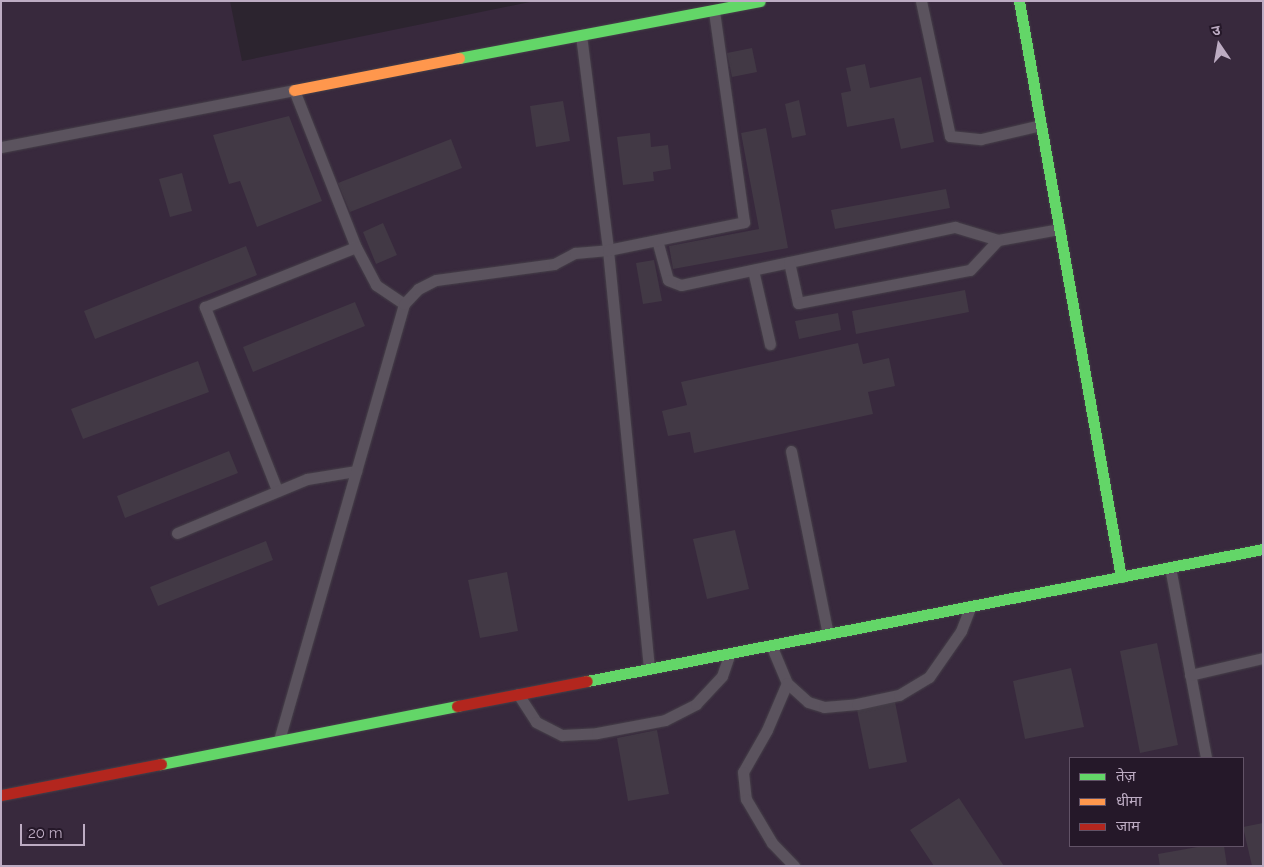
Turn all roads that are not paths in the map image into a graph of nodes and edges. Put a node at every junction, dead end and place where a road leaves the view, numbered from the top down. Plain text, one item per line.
1 (760, 1) edge
2 (921, 1) edge
3 (1019, 1) edge
4 (714, 10) junction
5 (581, 35) junction
6 (294, 90) junction
7 (1041, 125) junction
8 (1, 147) edge
9 (1060, 229) junction
10 (657, 240) junction
11 (998, 240) junction
12 (356, 247) junction
13 (608, 250) junction
14 (789, 262) junction
15 (753, 270) junction
16 (404, 304) junction
17 (770, 344) dead end
18 (791, 451) dead end
19 (356, 471) junction
20 (277, 490) junction
21 (177, 533) dead end
22 (1263, 549) edge
23 (1170, 567) junction
24 (1121, 576) junction
25 (970, 606) junction
26 (828, 634) junction
27 (771, 645) junction
28 (730, 653) junction
29 (1263, 658) edge
30 (649, 669) junction
31 (1190, 675) junction
32 (787, 683) junction
33 (518, 694) junction
34 (279, 741) junction
35 (1206, 757) edge
36 (1, 796) edge
37 (794, 866) edge

1 - 4 street
2 - 7 lane
3 - 7 street
4 - 5 street
4 - 10 lane
5 - 6 street
5 - 13 lane
6 - 8 lane
6 - 12 lane
7 - 9 street
9 - 11 lane
9 - 24 street
10 - 13 lane
10 - 15 lane
11 - 14 lane
11 - 14 lane
12 - 16 lane
12 - 20 lane
13 - 16 lane
13 - 30 lane
14 - 15 lane
15 - 17 lane
16 - 19 lane
18 - 26 lane
19 - 20 lane
19 - 34 lane
20 - 21 lane
22 - 23 street
23 - 24 street
23 - 31 lane
24 - 25 street
25 - 26 street
25 - 32 lane
26 - 27 street
27 - 28 street
27 - 32 lane
28 - 30 street
28 - 33 lane
29 - 31 lane
30 - 33 street
31 - 35 lane
32 - 37 lane
33 - 34 street
34 - 36 street

